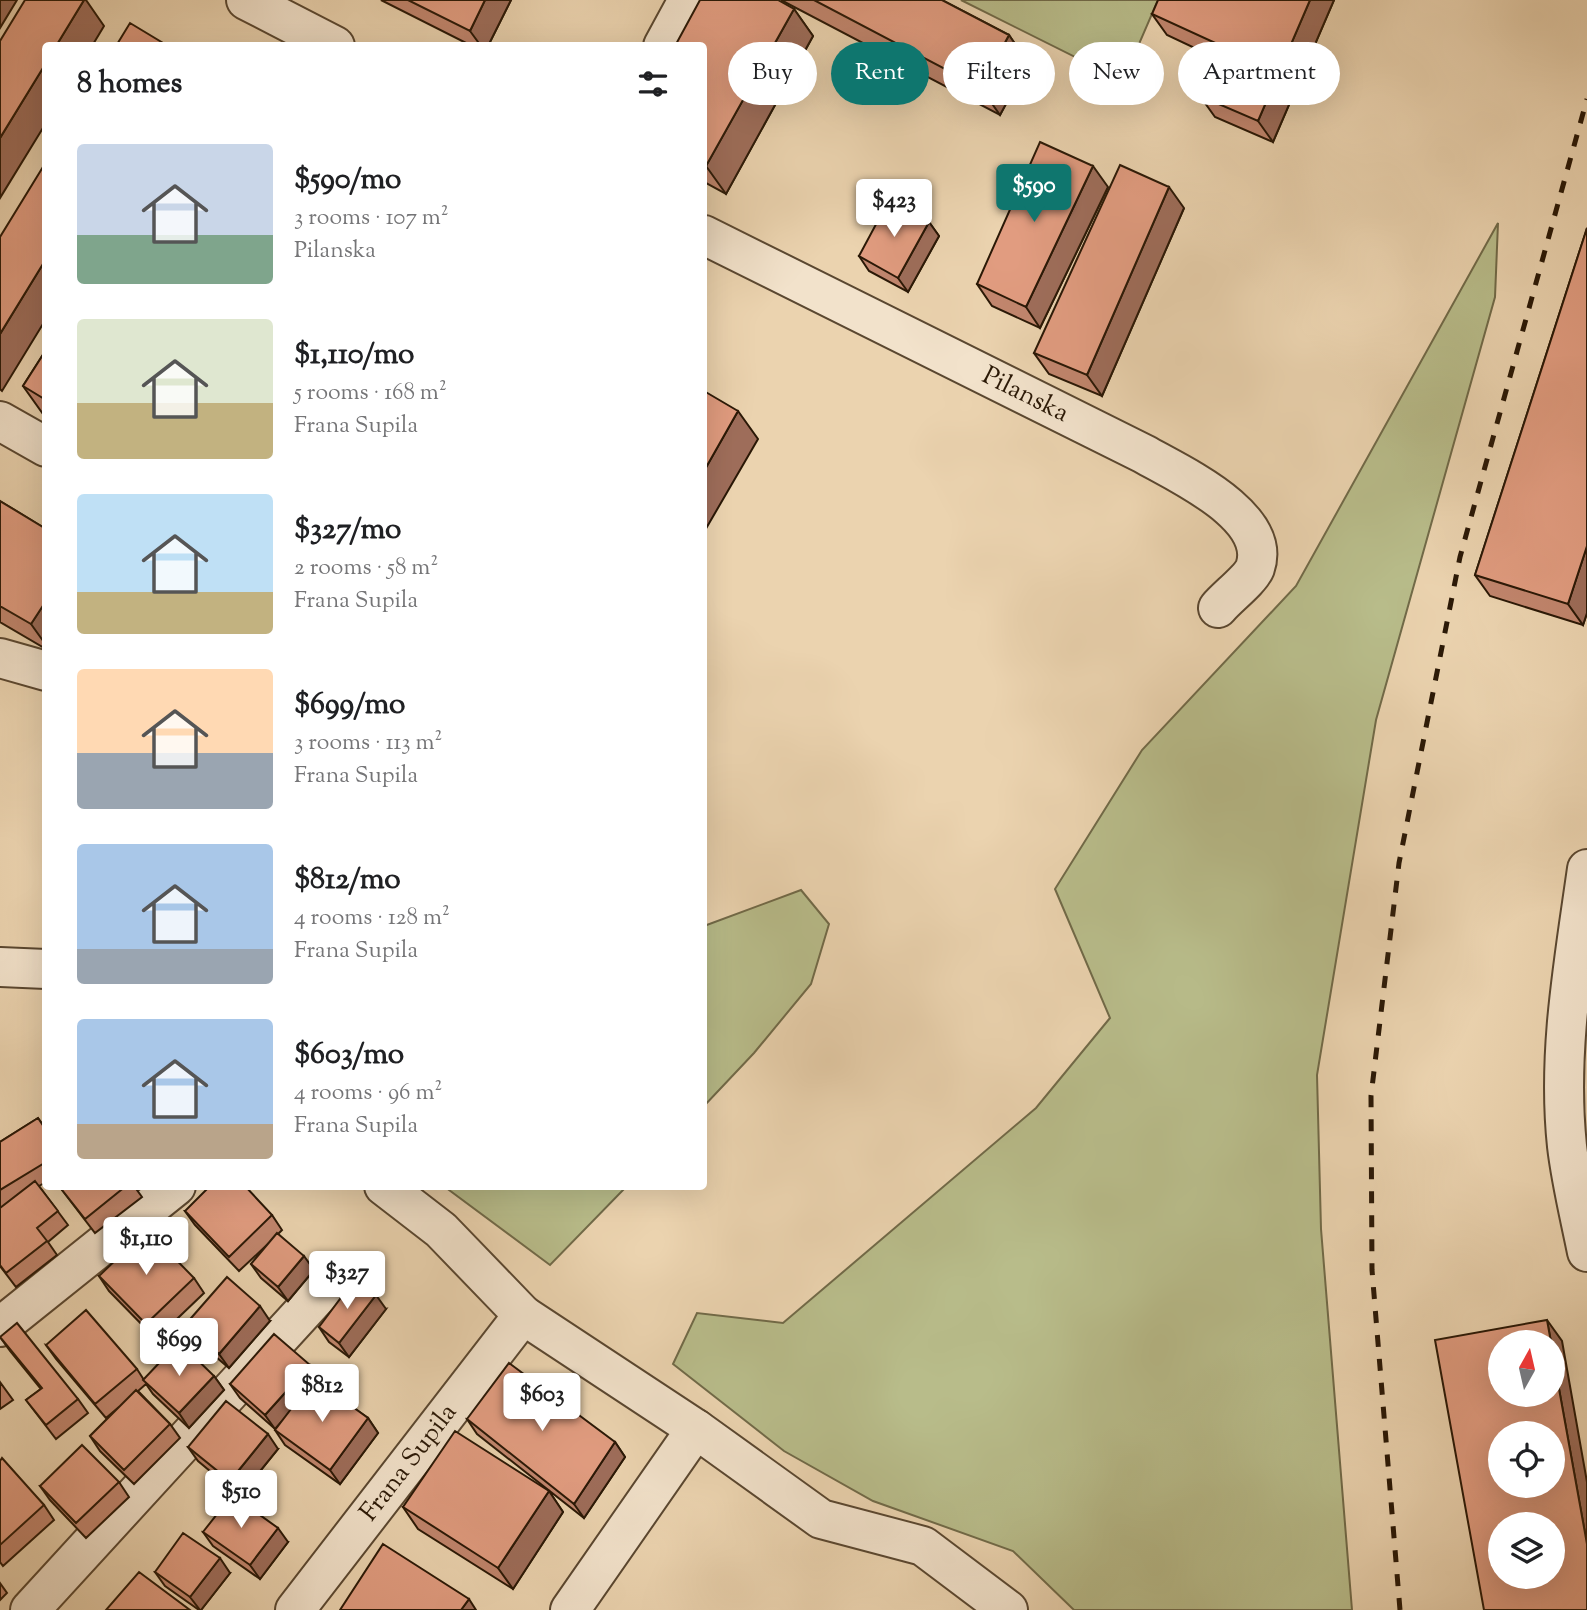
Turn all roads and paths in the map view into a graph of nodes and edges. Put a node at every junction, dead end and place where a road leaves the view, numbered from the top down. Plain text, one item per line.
1 (246, 0) edge
2 (688, 0) edge
3 (327, 42) edge
4 (665, 42) edge
5 (707, 236) edge
6 (0, 421) edge
7 (42, 445) edge
8 (1218, 608) dead end
9 (0, 658) edge
10 (42, 670) edge
11 (1587, 869) edge
12 (0, 967) edge
13 (42, 969) edge
14 (171, 1190) edge
15 (389, 1190) edge
16 (1587, 1252) edge
17 (324, 1289) dead end
18 (523, 1315) junction
19 (0, 1327) edge
20 (696, 1429) junction
21 (1006, 1609) edge
22 (30, 1610) edge
23 (295, 1610) edge
24 (570, 1610) edge

1 - 3 street
2 - 4 street
5 - 8 street, Pilanska
6 - 7 street
9 - 10 street
11 - 16 street
12 - 13 street
14 - 19 street
15 - 18 street
17 - 22 street
18 - 20 street
18 - 23 street, Frana Supila
20 - 21 street
20 - 24 street

